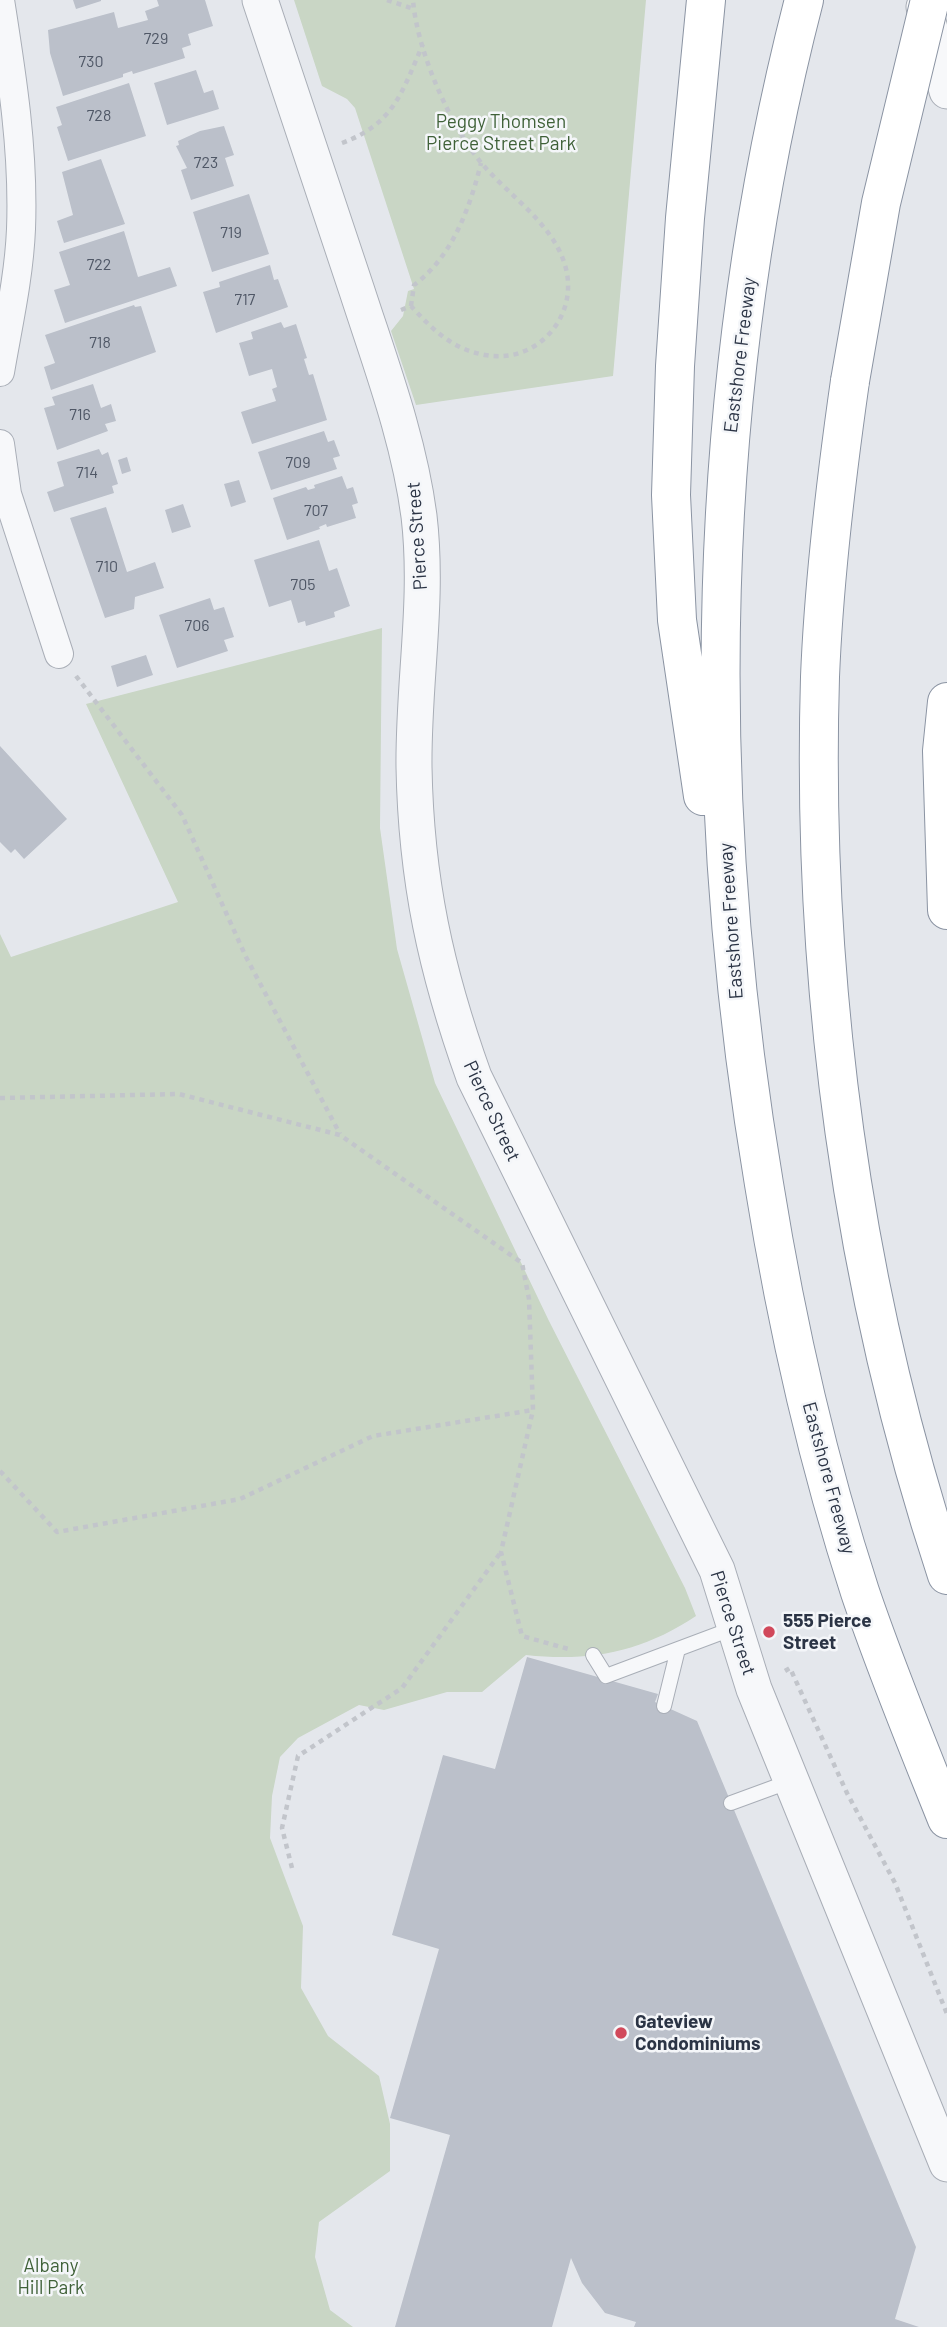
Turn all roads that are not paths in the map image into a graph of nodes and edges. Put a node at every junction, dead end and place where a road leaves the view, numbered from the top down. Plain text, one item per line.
1 (0, 0) edge
2 (260, 0) edge
3 (706, 0) edge
4 (804, 0) edge
5 (922, 0) edge
6 (930, 0) edge
7 (947, 92) edge
8 (0, 372) edge
9 (0, 444) edge
10 (59, 654) road end
11 (947, 702) edge
12 (944, 737) edge
13 (947, 910) edge
14 (746, 1067) junction
15 (947, 1575) edge
16 (734, 1628) junction
17 (678, 1649) junction
18 (593, 1655) road end
19 (664, 1706) dead end
20 (791, 1781) junction
21 (731, 1803) dead end
22 (947, 1819) edge
23 (947, 2164) edge

1 - 8 street
2 - 16 street, Pierce Street
3 - 14 highway
4 - 14 highway, Eastshore Freeway
5 - 7 street
6 - 15 highway, bridge
9 - 10 street
11 - 12 highway
12 - 13 highway
14 - 22 highway, Eastshore Freeway
16 - 17 lane
16 - 20 street, Pierce Street
17 - 18 lane
17 - 19 lane
20 - 21 lane
20 - 23 street, Pierce Street

